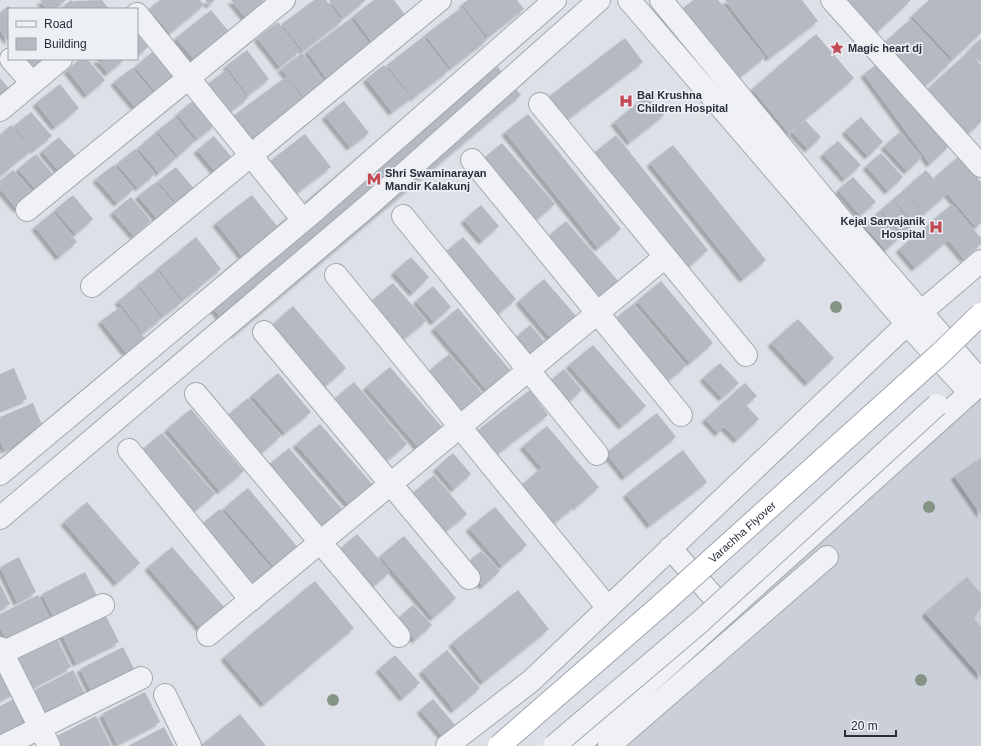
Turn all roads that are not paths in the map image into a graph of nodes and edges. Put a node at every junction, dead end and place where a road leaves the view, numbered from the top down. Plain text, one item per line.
1 (284, 0) edge
2 (555, 0) edge
3 (599, 0) edge
4 (629, 0) edge
5 (661, 0) edge
6 (832, 0) edge
7 (429, 3) edge
8 (138, 17) edge
9 (0, 46) edge
10 (8, 55) edge
11 (12, 60) edge
12 (60, 60) edge
13 (189, 78) junction
14 (32, 83) junction
15 (540, 104) dead end
16 (0, 110) edge
17 (252, 156) junction
18 (472, 160) dead end
19 (981, 166) edge
20 (349, 180) junction
21 (369, 205) junction
22 (28, 210) dead end
23 (403, 216) dead end
24 (303, 220) junction
25 (665, 256) junction
26 (981, 261) edge
27 (336, 275) dead end
28 (92, 286) dead end
29 (597, 312) junction
30 (981, 314) edge
31 (914, 318) junction
32 (264, 332) dead end
33 (981, 334) edge
34 (746, 356) dead end
35 (528, 370) junction
36 (974, 375) edge
37 (196, 394) dead end
38 (681, 415) dead end
39 (460, 426) junction
40 (129, 450) dead end
41 (597, 454) dead end
42 (1, 471) edge
43 (391, 484) junction
44 (0, 518) edge
45 (320, 542) junction
46 (670, 548) junction
47 (827, 557) dead end
48 (469, 578) dead end
49 (251, 600) junction
50 (103, 605) dead end
51 (608, 608) junction
52 (727, 612) junction
53 (208, 635) dead end
54 (400, 636) dead end
55 (1, 652) edge
56 (141, 678) dead end
57 (165, 695) dead end
58 (45, 737) edge
59 (3, 746) edge
60 (190, 746) edge
61 (446, 746) edge
62 (499, 746) edge
63 (522, 746) edge
64 (554, 746) edge
65 (578, 746) edge
66 (609, 746) edge

1 - 13 street
2 - 20 street
3 - 21 street
4 - 31 street
5 - 31 street
6 - 19 street
7 - 17 street
8 - 13 street
9 - 10 street
11 - 14 street
12 - 14 street
13 - 17 street
13 - 22 street
14 - 16 street
15 - 25 street
17 - 24 street
17 - 28 street
18 - 29 street
20 - 21 street
20 - 24 street
21 - 44 street
23 - 35 street
24 - 42 street
25 - 29 street
25 - 34 street
26 - 31 street
27 - 39 street
29 - 35 street
29 - 38 street
30 - 62 main road, Varachha Flyover, bridge
31 - 36 street
31 - 46 street
32 - 43 street
33 - 63 main road, Varachha Flyover
35 - 39 street
35 - 41 street
36 - 52 street
36 - 64 street, bridge
37 - 45 street
39 - 43 street
39 - 51 street
40 - 49 street
43 - 45 street
43 - 48 street
45 - 49 street
45 - 54 street
46 - 51 street
46 - 52 street
47 - 66 street
49 - 53 street
50 - 55 street
51 - 61 street
52 - 65 street
55 - 58 street
56 - 58 street
57 - 60 street
58 - 59 street

